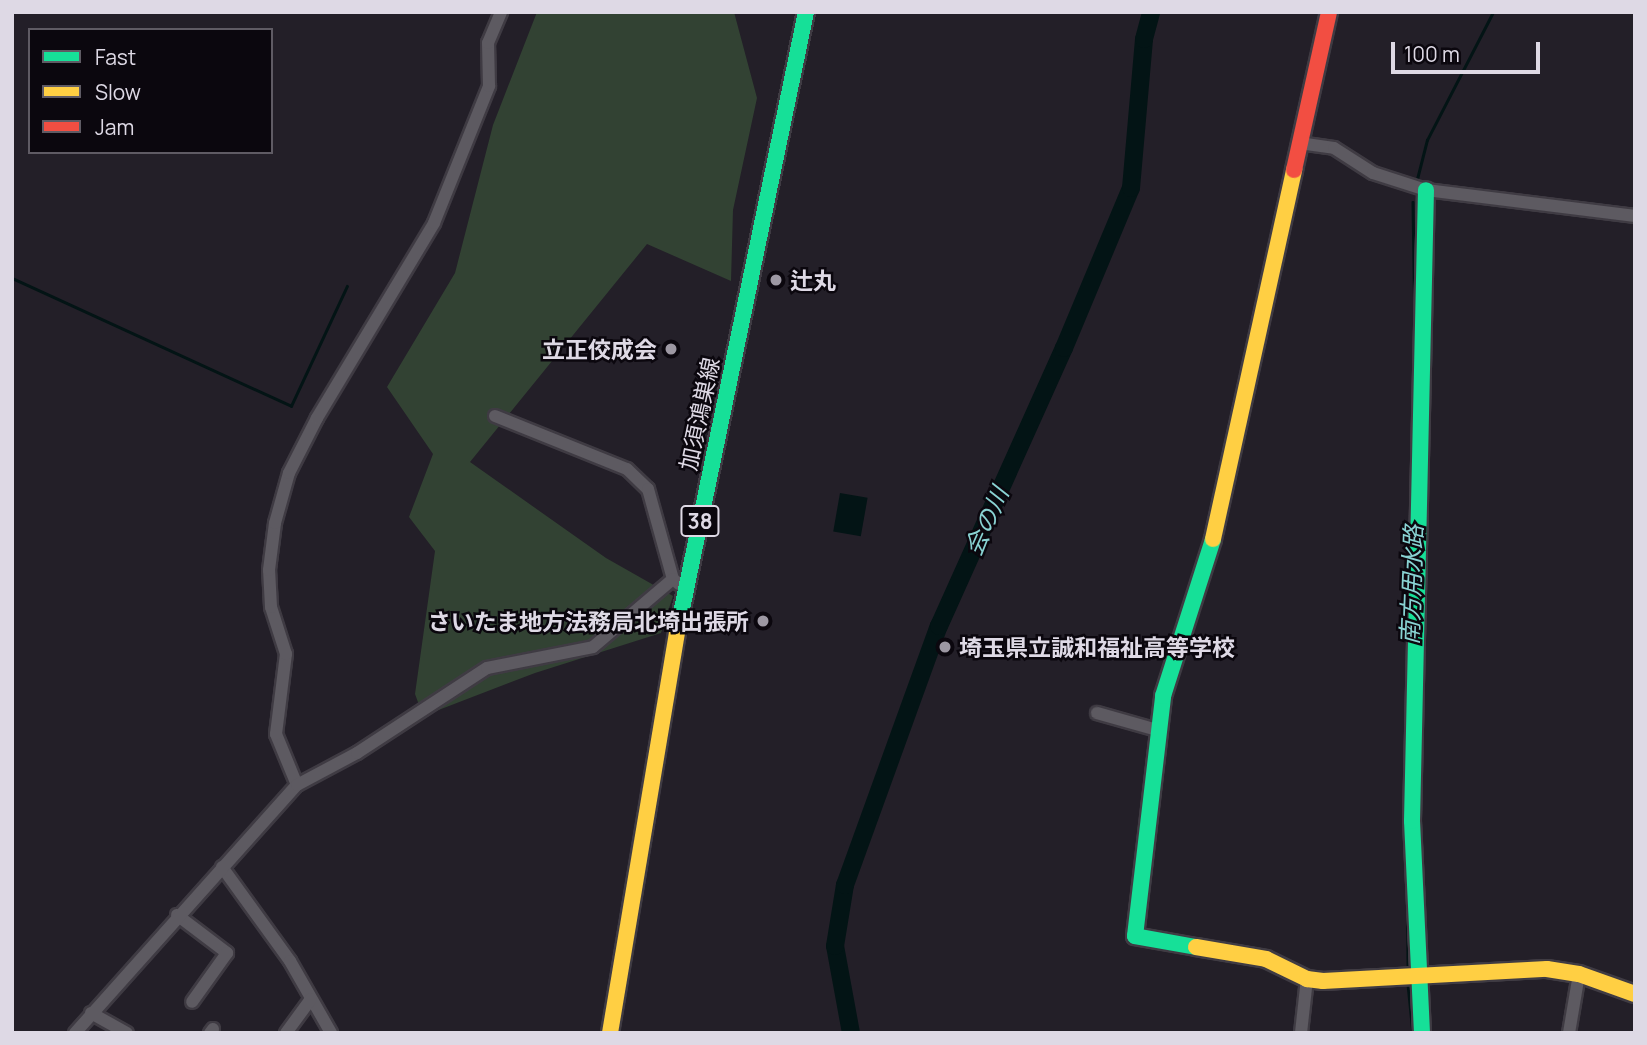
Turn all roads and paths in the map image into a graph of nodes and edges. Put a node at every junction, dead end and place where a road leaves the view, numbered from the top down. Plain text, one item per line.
1 (501, 12) edge
2 (806, 12) edge
3 (1329, 12) edge
4 (1299, 143) junction
5 (1426, 190) junction
6 (1635, 216) edge
7 (495, 415) dead end
8 (679, 584) junction
9 (1097, 713) dead end
10 (1157, 730) junction
11 (297, 785) junction
12 (222, 867) junction
13 (177, 915) junction
14 (1579, 974) junction
15 (1416, 977) junction
16 (1307, 979) junction
17 (1635, 994) edge
18 (311, 999) junction
19 (192, 1002) dead end
20 (91, 1013) junction
21 (75, 1033) edge
22 (127, 1033) edge
23 (286, 1033) edge
24 (331, 1033) edge
25 (610, 1033) edge
26 (1301, 1033) edge
27 (1422, 1033) edge
28 (1569, 1033) edge

1 - 11 street
2 - 8 street, 加須鴻巣線 / 38
3 - 4 street
4 - 5 street
4 - 10 street
5 - 6 street
5 - 15 street
7 - 8 street
8 - 11 street
8 - 25 street, 加須鴻巣線 / 38
9 - 10 street
10 - 16 street
11 - 12 street
12 - 13 street
12 - 18 street
13 - 19 street
13 - 20 street
14 - 15 street
14 - 17 street
14 - 28 street
15 - 16 street
15 - 27 street
16 - 26 street
18 - 23 street
18 - 24 street
20 - 21 street
20 - 22 street

